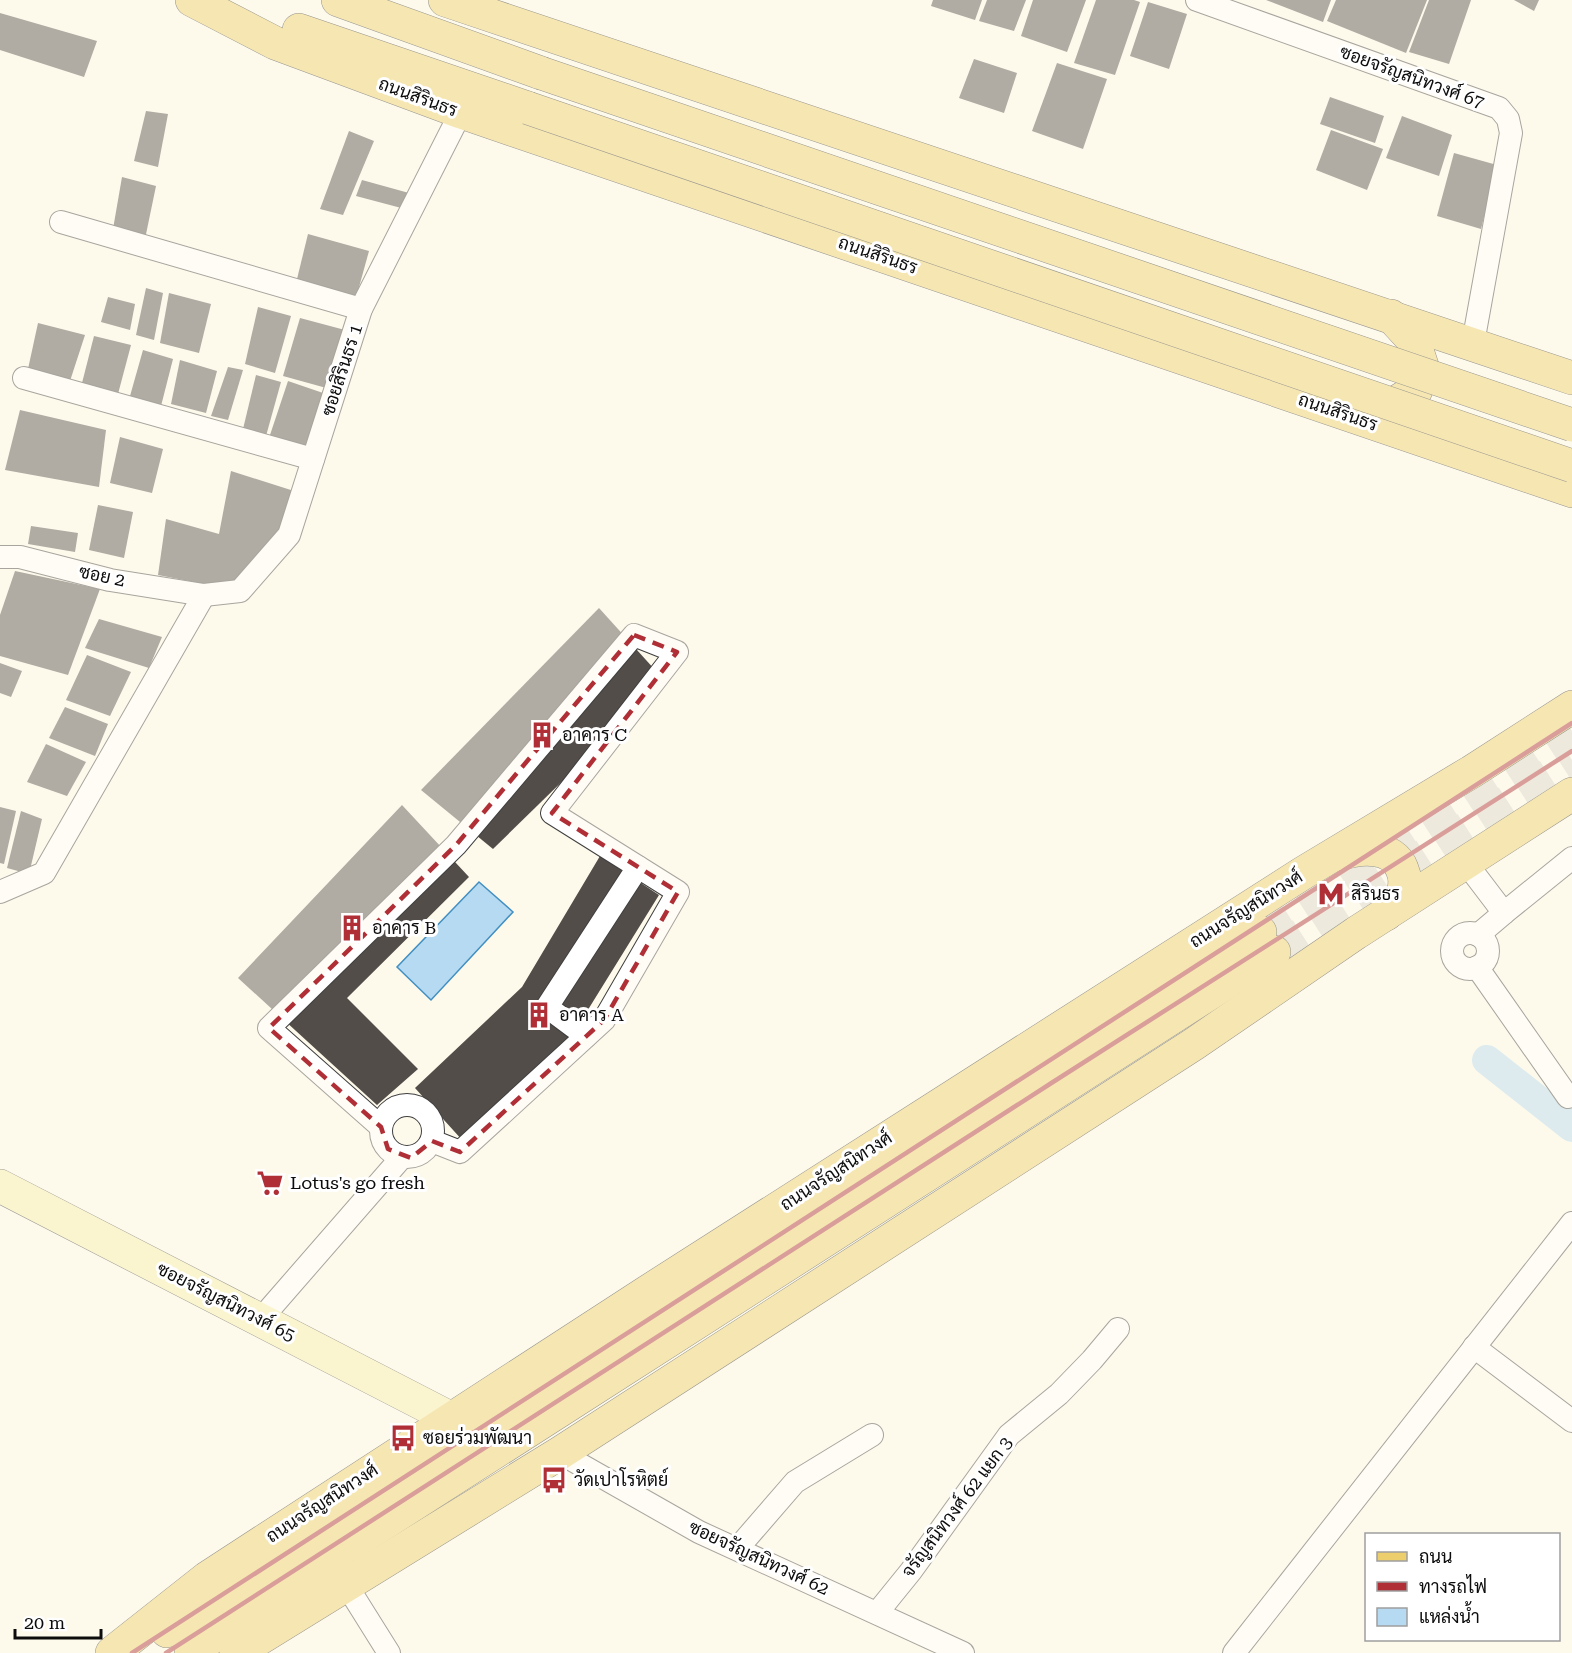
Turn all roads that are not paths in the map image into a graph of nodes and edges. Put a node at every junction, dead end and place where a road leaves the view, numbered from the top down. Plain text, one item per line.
1 (192, 0) edge
2 (202, 0) edge
3 (338, 0) edge
4 (445, 0) edge
5 (1197, 0) edge
6 (461, 112) junction
7 (61, 222) dead end
8 (361, 309) junction
9 (1391, 316) junction
10 (1473, 343) junction
11 (24, 378) dead end
12 (1572, 378) edge
13 (1340, 413) junction
14 (1572, 425) edge
15 (314, 459) junction
16 (1572, 466) edge
17 (1572, 492) edge
18 (0, 557) edge
19 (204, 595) junction
20 (1572, 707) edge
21 (1572, 794) edge
22 (1572, 858) edge
23 (1325, 860) junction
24 (1466, 863) junction
25 (638, 867) junction
26 (0, 892) edge
27 (1504, 913) junction
28 (1384, 915) junction
29 (1478, 935) junction
30 (1477, 967) junction
31 (586, 1036) junction
32 (1572, 1095) edge
33 (381, 1127) junction
34 (432, 1141) junction
35 (402, 1157) junction
36 (0, 1186) edge
37 (1572, 1223) edge
38 (260, 1320) junction
39 (1118, 1329) dead end
40 (1474, 1347) junction
41 (452, 1419) junction
42 (1572, 1421) edge
43 (872, 1435) dead end
44 (560, 1454) junction
45 (736, 1549) junction
46 (347, 1586) junction
47 (876, 1613) junction
48 (112, 1653) edge
49 (129, 1653) edge
50 (191, 1653) edge
51 (236, 1653) edge
52 (389, 1653) edge
53 (963, 1653) edge
54 (1234, 1653) edge

1 - 6 main road, ถนนสิรินธร
2 - 16 main road, ถนนสิรินธร, bridge
3 - 14 main road, bridge
4 - 9 main road
5 - 10 street, ซอยจรัญสนิทวงศ์ 67
6 - 8 street, ซอยสิรินธร 1
6 - 13 main road, ถนนสิรินธร
7 - 8 street
8 - 15 street, ซอยสิรินธร 1
9 - 10 main road
9 - 13 main road
10 - 12 main road
11 - 15 street
13 - 17 main road, ถนนสิรินธร
15 - 19 street, ซอยสิรินธร 1
18 - 19 street, ซอย 2
19 - 26 street
20 - 23 main road, ถนนจรัญสนิทวงศ์
21 - 24 main road
22 - 27 street
23 - 28 main road
23 - 41 main road, ถนนจรัญสนิทวงศ์
24 - 27 street
24 - 28 main road
25 - 31 street
25 - 31 street
25 - 33 street
27 - 29 street
28 - 44 main road
29 - 30 street
29 - 30 street
30 - 32 street
31 - 34 street
33 - 34 street
33 - 35 street
34 - 35 street
35 - 38 street
36 - 38 street, ซอยจรัญสนิทวงศ์ 65
37 - 40 street
38 - 41 street, ซอยจรัญสนิทวงศ์ 65
39 - 47 street, จรัญสนิทวงศ์ 62 แยก 3
40 - 42 street
40 - 54 street
41 - 48 main road, ถนนจรัญสนิทวงศ์
43 - 45 street
44 - 45 street, ซอยจรัญสนิทวงศ์ 62
44 - 46 main road
45 - 47 street, ซอยจรัญสนิทวงศ์ 62
46 - 51 main road
46 - 52 street
47 - 53 street, ซอยจรัญสนิทวงศ์ 62
49 - 50 main road, ถนนจรัญสนิทวงศ์

